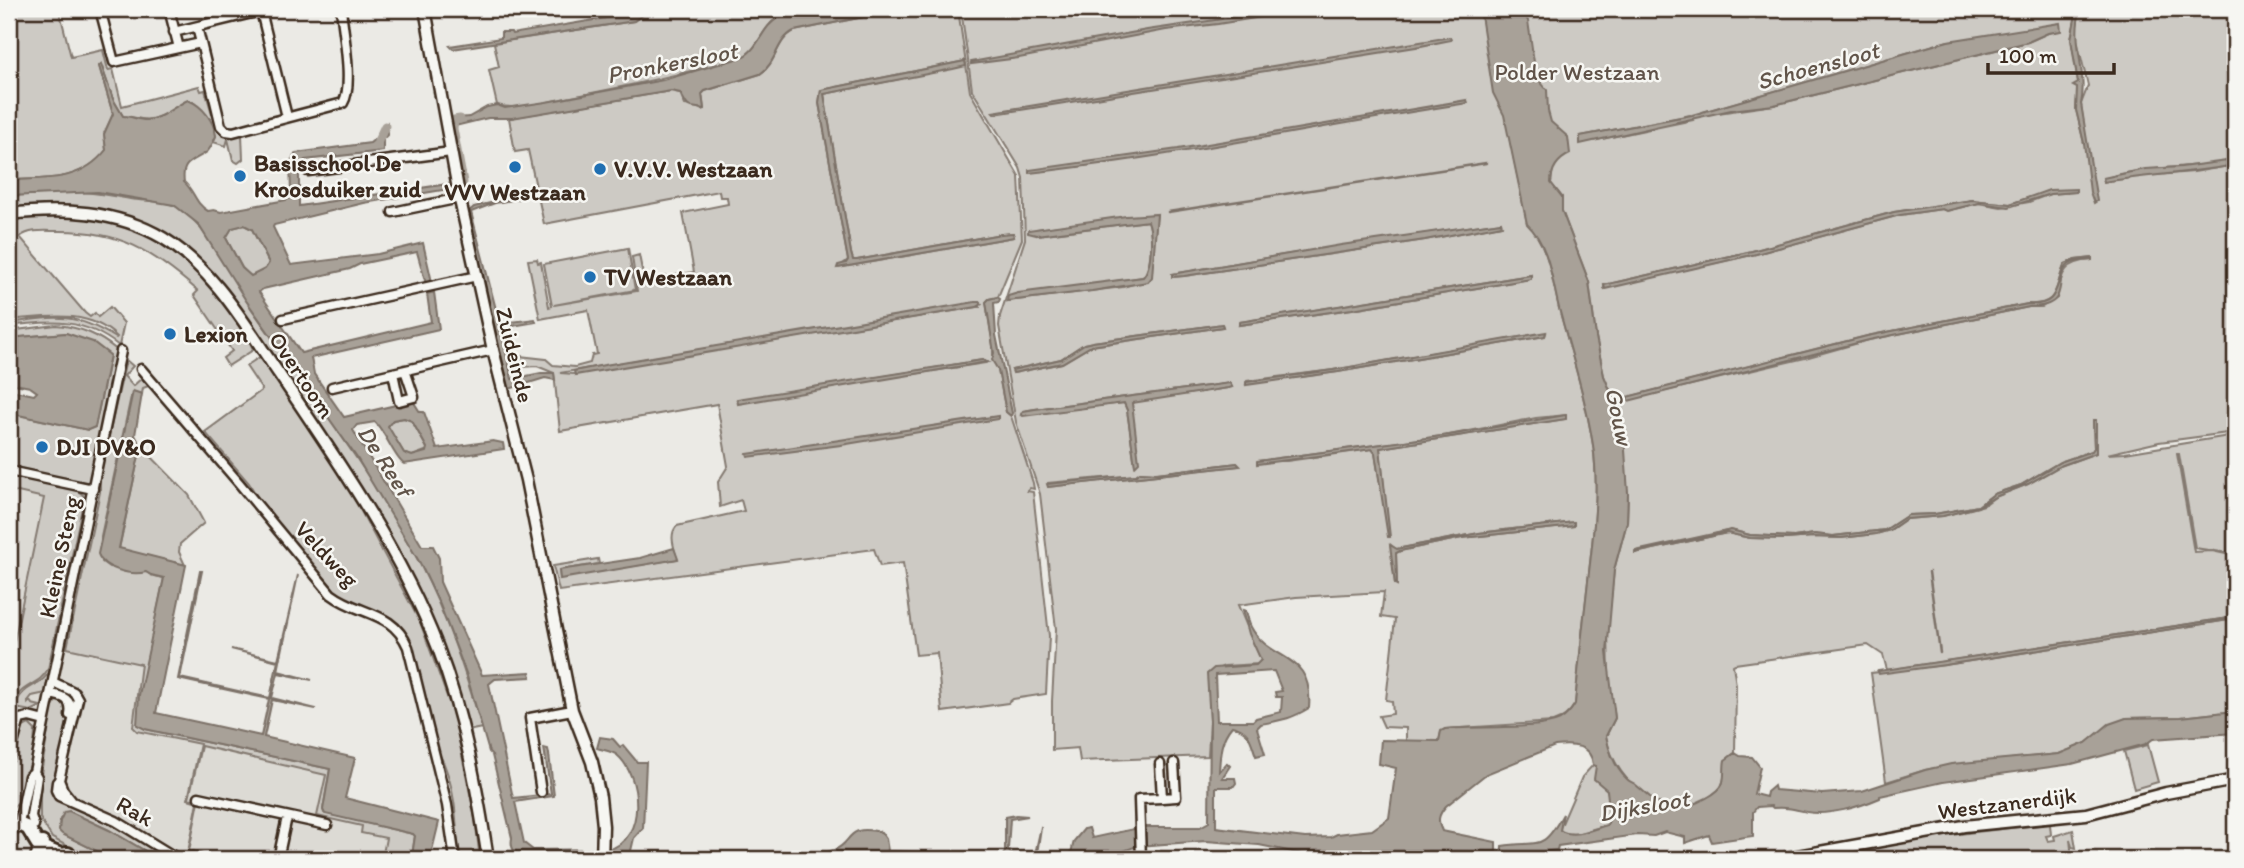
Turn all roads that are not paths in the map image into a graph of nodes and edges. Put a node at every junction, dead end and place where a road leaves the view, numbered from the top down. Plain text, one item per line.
1 (100, 9) edge
2 (169, 9) edge
3 (341, 9) edge
4 (425, 9) edge
5 (265, 10) edge
6 (197, 27) junction
7 (174, 32) junction
8 (201, 43) junction
9 (179, 48) junction
10 (287, 117) junction
11 (451, 152) junction
12 (308, 171) dead end
13 (460, 198) junction
14 (393, 212) dead end
15 (9, 215) edge
16 (477, 276) junction
17 (284, 319) dead end
18 (494, 350) junction
19 (121, 351) dead end
20 (141, 369) dead end
21 (405, 370) junction
22 (393, 373) junction
23 (332, 387) dead end
24 (9, 471) edge
25 (93, 489) junction
26 (52, 682) junction
27 (50, 694) junction
28 (572, 710) junction
29 (44, 721) junction
30 (72, 722) junction
31 (9, 758) edge
32 (1174, 763) dead end
33 (1160, 764) dead end
34 (34, 772) junction
35 (2235, 780) edge
36 (541, 792) dead end
37 (199, 797) dead end
38 (1162, 797) junction
39 (287, 817) junction
40 (14, 823) edge
41 (34, 825) junction
42 (327, 825) dead end
43 (41, 852) edge
44 (73, 857) edge
45 (1141, 857) edge
46 (178, 859) edge
47 (278, 859) edge
48 (455, 859) edge
49 (488, 859) edge
50 (602, 859) edge
51 (1781, 859) edge

1 - 9 street
2 - 7 street
3 - 10 street
4 - 11 street, Zuideinde
5 - 6 street
5 - 10 street
6 - 7 street
6 - 8 street
7 - 9 street
8 - 9 street
8 - 10 street
11 - 12 street
11 - 13 street, Zuideinde
13 - 14 street
13 - 16 street, Zuideinde
15 - 49 street, Overtoom
16 - 17 street
16 - 18 street, Zuideinde
18 - 21 street
18 - 28 street, Zuideinde
19 - 25 street, Kleine Steng
20 - 48 street, Veldweg
21 - 22 street
21 - 22 street
22 - 23 street
24 - 25 street
25 - 26 street, Kleine Steng
26 - 27 street, Kleine Steng
26 - 30 street, Rak
27 - 29 street, Kleine Steng
27 - 30 street
28 - 36 street
28 - 50 street, Zuideinde
29 - 31 street
29 - 34 street, Kleine Steng
30 - 46 street, Rak
32 - 38 street
33 - 38 street
34 - 40 street, Kleine Steng
34 - 41 street, Kleine Steng
35 - 51 street, Westzanerdijk
37 - 39 street
38 - 45 street
39 - 42 street
39 - 47 street
40 - 41 main road
40 - 43 main road
41 - 43 main road
43 - 44 main road

